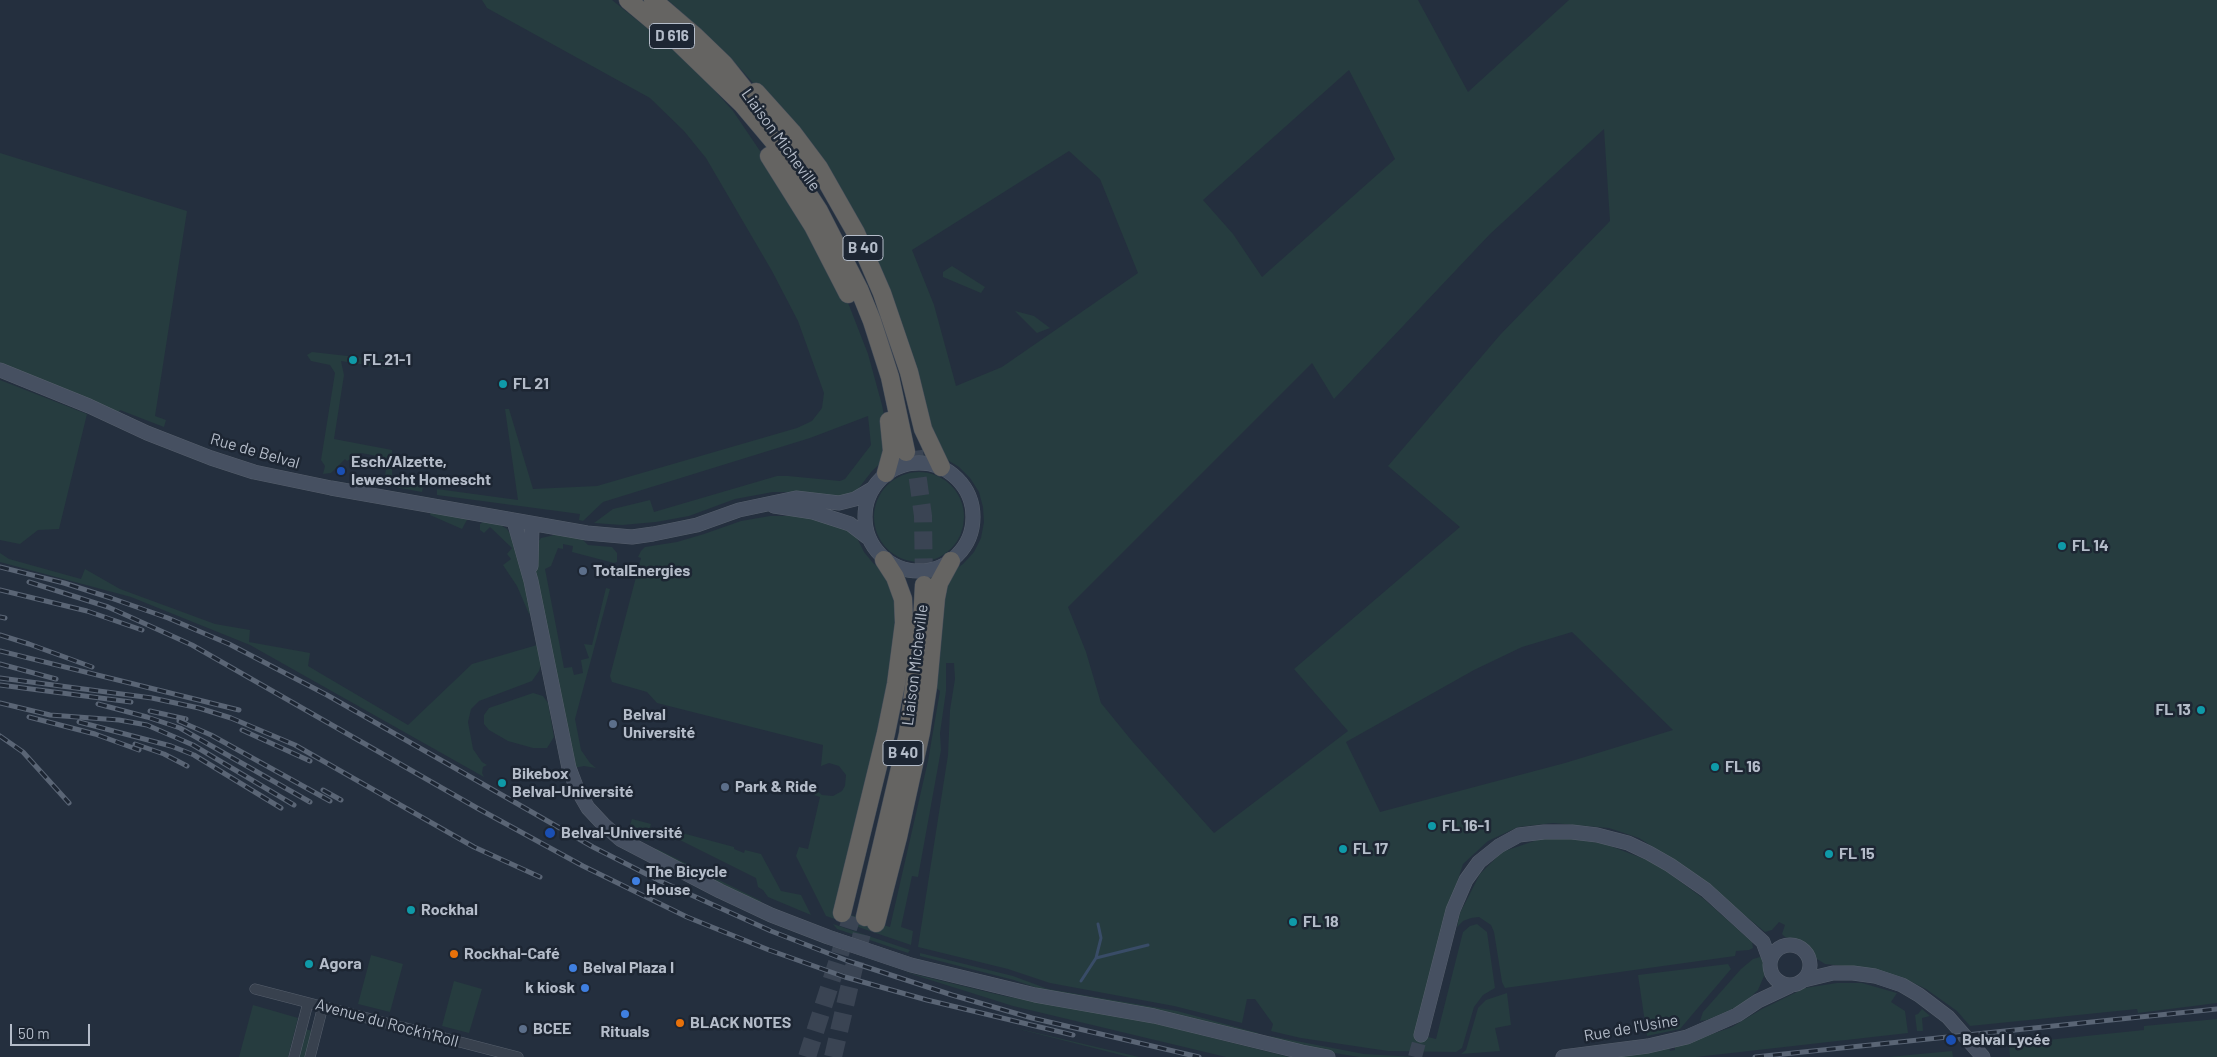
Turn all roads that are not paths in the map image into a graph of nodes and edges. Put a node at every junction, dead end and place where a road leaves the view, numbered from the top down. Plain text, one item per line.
1 (628, 0) edge
2 (653, 0) edge
3 (718, 70) junction
4 (0, 370) edge
5 (910, 451) tunnel mouth
6 (941, 467) junction
7 (886, 473) junction
8 (872, 488) junction
9 (763, 505) junction
10 (514, 521) junction
11 (532, 524) junction
12 (560, 528) junction
13 (867, 537) junction
14 (532, 546) junction
15 (884, 560) junction
16 (951, 561) junction
17 (531, 581) junction
18 (920, 585) tunnel mouth
19 (859, 918) junction
20 (1763, 942) junction
21 (1781, 947) junction
22 (1810, 963) junction
23 (1770, 964) junction
24 (1833, 973) junction
25 (1804, 980) junction
26 (1790, 986) junction
27 (255, 989) dead end
28 (1758, 1001) junction
29 (308, 1002) junction
30 (323, 1006) junction
31 (1421, 1035) tunnel mouth
32 (294, 1057) edge
33 (310, 1057) edge
34 (518, 1057) edge
35 (1328, 1057) edge
36 (1563, 1057) edge
37 (1983, 1057) edge

1 - 3 highway, Liaison Micheville / D 616
2 - 3 highway, Liaison Micheville / D 616
3 - 5 highway, Liaison Micheville / B 40
3 - 6 highway, B 40
3 - 7 highway, B 40
4 - 10 main road, Rue de Belval
6 - 7 main road
6 - 16 main road
7 - 8 main road
8 - 9 main road, Rue de Belval
8 - 13 main road
9 - 12 main road, Rue de Belval
9 - 13 main road
10 - 11 main road, Rue de Belval
10 - 17 main road
11 - 12 main road, Rue de Belval
11 - 14 main road
12 - 14 main road
13 - 15 main road
14 - 17 main road
15 - 16 main road
15 - 19 highway, B 40
16 - 19 highway, B 40
17 - 35 main road
18 - 19 highway, Liaison Micheville / B 40
20 - 21 main road
20 - 23 main road
20 - 31 main road
21 - 22 main road
21 - 23 main road
22 - 24 main road
22 - 25 main road
23 - 26 main road
23 - 28 main road
24 - 25 main road
24 - 37 main road
25 - 26 main road
26 - 28 main road, Rue de l'Usine
27 - 29 street, Avenue du Rock'n'Roll
28 - 36 main road, Rue de l'Usine
29 - 30 street, Avenue du Rock'n'Roll
29 - 32 street
30 - 33 street
30 - 34 street, Avenue du Rock'n'Roll

